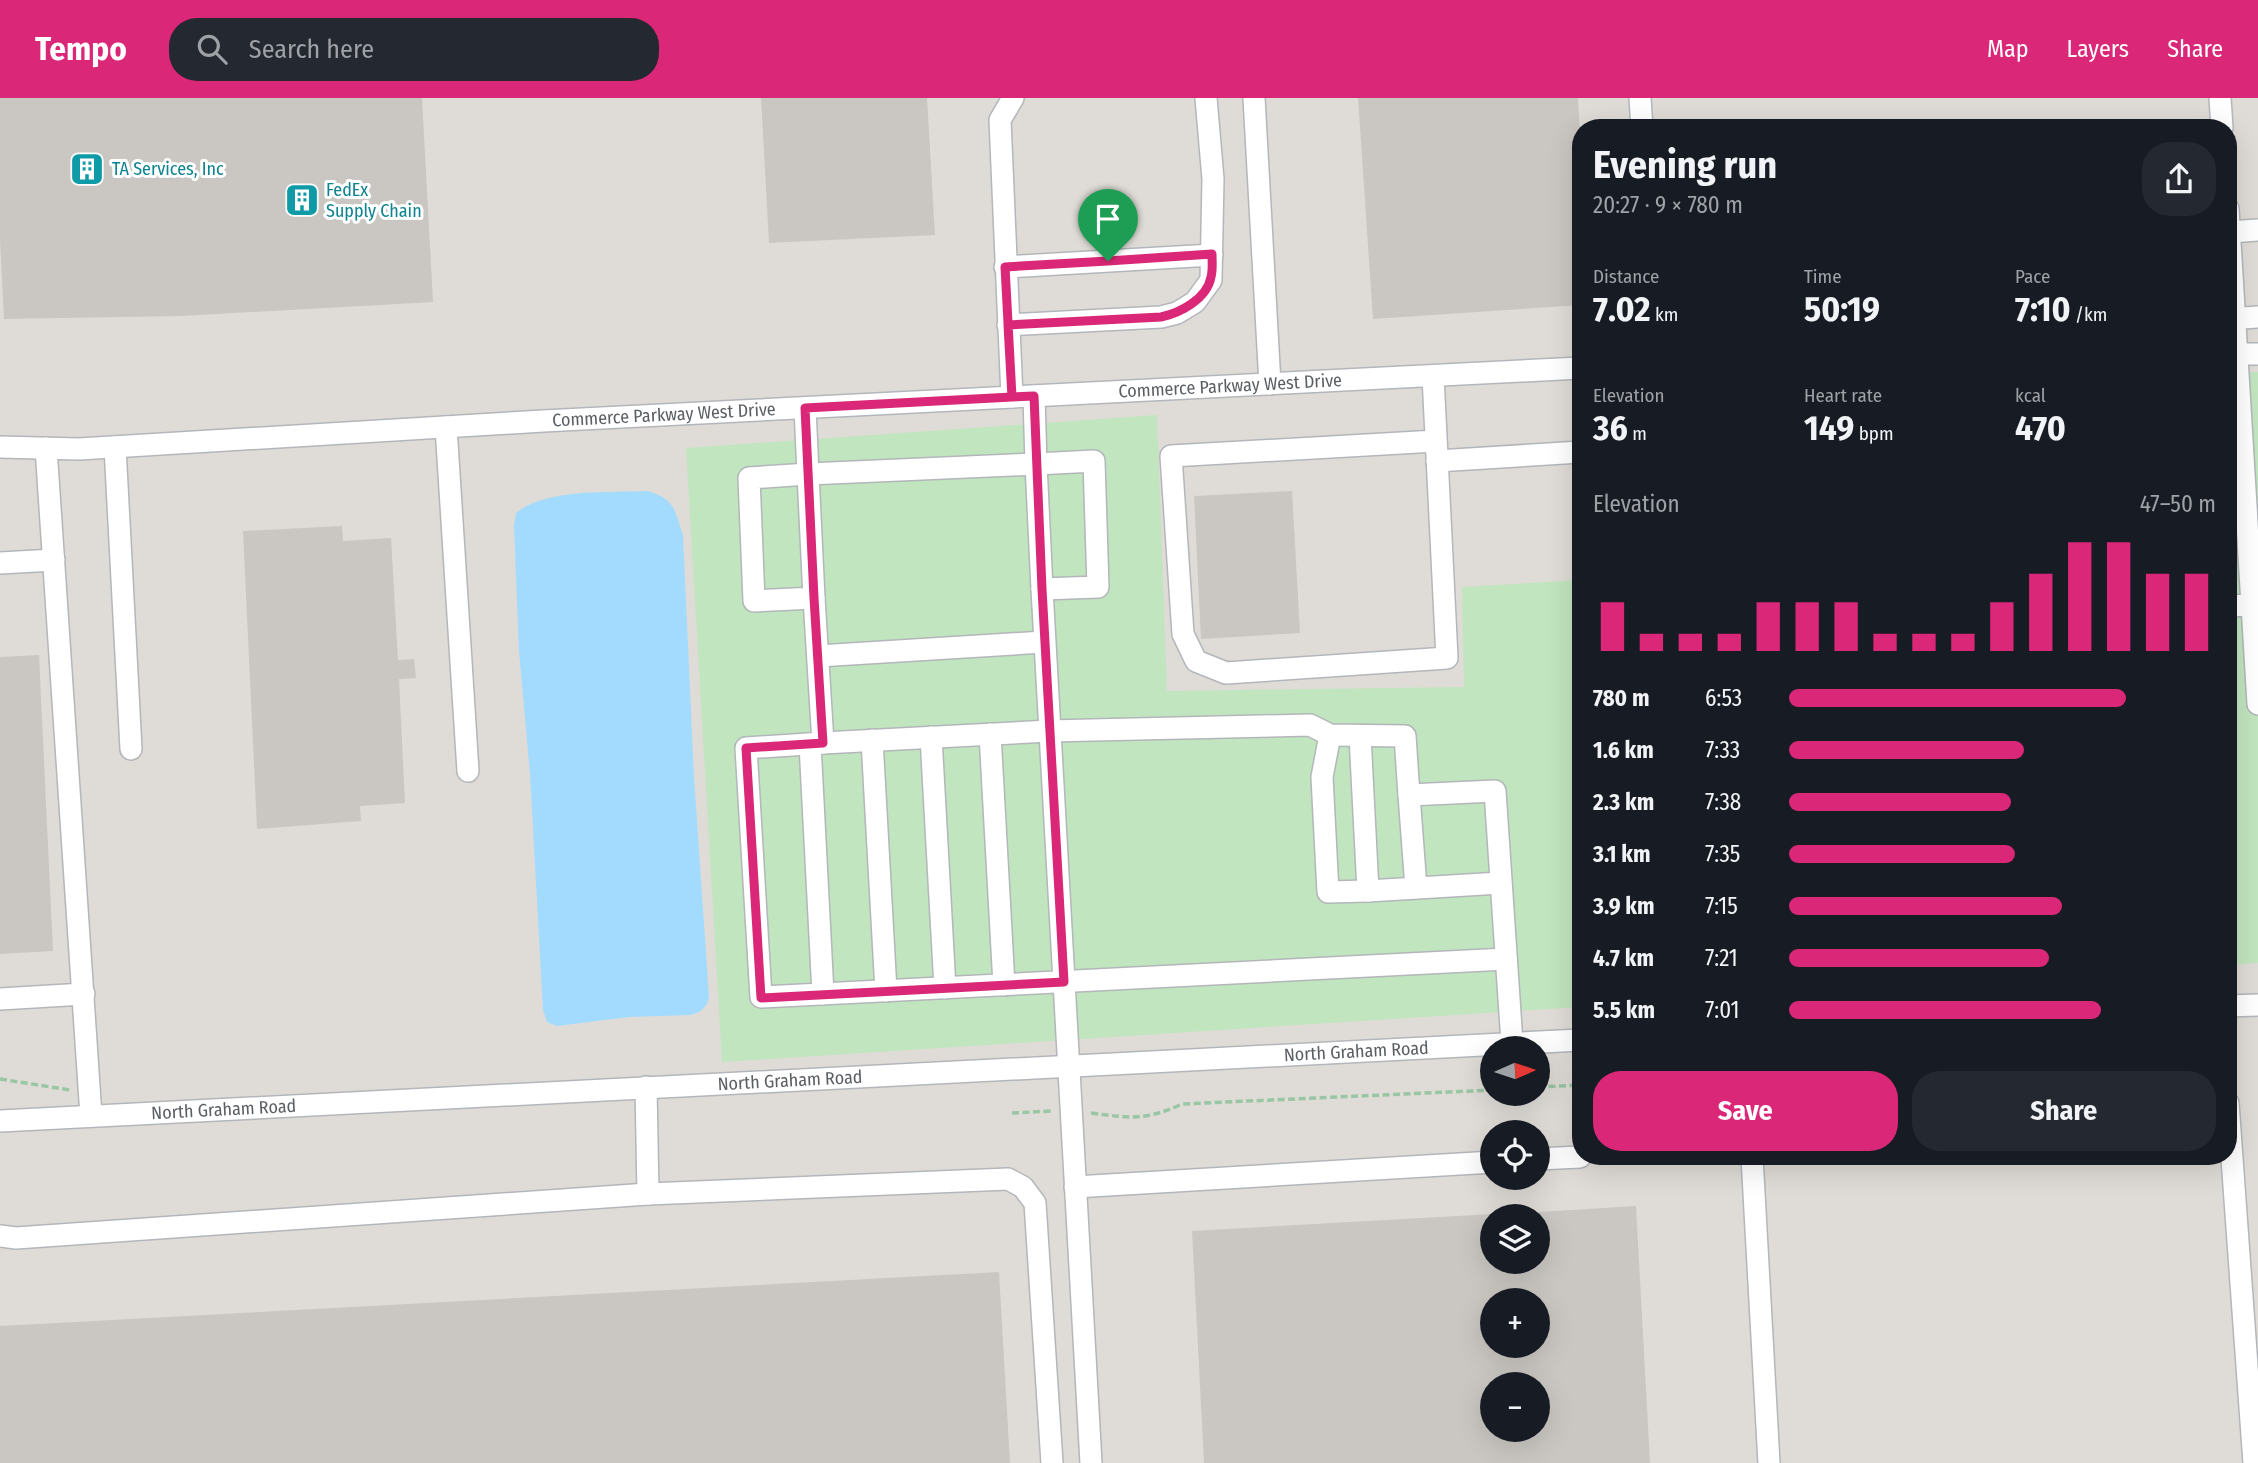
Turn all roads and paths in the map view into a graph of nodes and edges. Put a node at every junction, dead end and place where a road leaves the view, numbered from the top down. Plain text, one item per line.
1 (1013, 98) edge
2 (1206, 98) edge
3 (1254, 98) edge
4 (1640, 98) edge
5 (2220, 98) edge
6 (1641, 119) edge
7 (2221, 119) edge
8 (2258, 230) edge
9 (2237, 231) edge
10 (1212, 254) junction
11 (1005, 267) junction
12 (2258, 317) edge
13 (2237, 319) edge
14 (1008, 325) junction
15 (2241, 354) edge
16 (1572, 368) edge
17 (1433, 376) junction
18 (1270, 384) junction
19 (1034, 396) junction
20 (1012, 397) junction
21 (805, 408) junction
22 (446, 427) junction
23 (0, 447) edge
24 (115, 447) junction
25 (46, 448) junction
26 (1436, 451) junction
27 (1572, 452) edge
28 (1036, 464) junction
29 (808, 474) junction
30 (54, 560) junction
31 (0, 563) edge
32 (1042, 589) junction
33 (814, 598) junction
34 (2251, 605) junction
35 (2237, 606) edge
36 (1044, 642) junction
37 (818, 656) junction
38 (2258, 704) edge
39 (1049, 731) junction
40 (990, 734) junction
41 (1330, 735) junction
42 (1360, 736) junction
43 (931, 737) junction
44 (872, 740) junction
45 (817, 743) junction
46 (131, 749) dead end
47 (468, 771) dead end
48 (1409, 795) junction
49 (1500, 883) junction
50 (1416, 888) junction
51 (1368, 891) junction
52 (1506, 959) junction
53 (1064, 982) junction
54 (1004, 985) junction
55 (945, 988) junction
56 (886, 991) junction
57 (84, 994) junction
58 (823, 994) junction
59 (0, 999) edge
60 (2258, 1004) edge
61 (2237, 1005) edge
62 (1512, 1036) edge
63 (1572, 1040) edge
64 (1550, 1041) edge
65 (1480, 1045) edge
66 (1068, 1066) junction
67 (0, 1079) edge
68 (1572, 1086) edge
69 (646, 1087) junction
70 (1550, 1087) edge
71 (1480, 1091) edge
72 (90, 1093) junction
73 (1071, 1110) junction
74 (1012, 1113) dead end
75 (91, 1116) junction
76 (0, 1121) edge
77 (1572, 1157) edge
78 (1550, 1158) edge
79 (1480, 1163) edge
80 (1752, 1165) edge
81 (2232, 1165) edge
82 (1075, 1187) junction
83 (648, 1195) junction
84 (0, 1236) edge
85 (1052, 1463) edge
86 (1091, 1463) edge
87 (1769, 1463) edge
88 (2254, 1463) edge

1 - 11 street
2 - 10 street
3 - 18 street
4 - 6 street
5 - 7 street
8 - 9 street
10 - 11 street
10 - 14 street
11 - 14 street
12 - 13 street
14 - 20 street
15 - 34 street
16 - 17 street, Commerce Parkway West Drive
17 - 18 street, Commerce Parkway West Drive
17 - 26 street
18 - 19 street, Commerce Parkway West Drive
19 - 20 street, Commerce Parkway West Drive
19 - 28 street
20 - 21 street, Commerce Parkway West Drive
21 - 22 street, Commerce Parkway West Drive
21 - 29 street
22 - 24 street, Commerce Parkway West Drive
22 - 47 street
23 - 25 street, Commerce Parkway West Drive
24 - 25 street, Commerce Parkway West Drive
24 - 46 street
25 - 30 street
26 - 26 street
26 - 27 street
28 - 29 street
28 - 32 street
28 - 32 street
29 - 33 street
29 - 33 street
30 - 31 street
30 - 57 street
32 - 36 street
33 - 37 street
34 - 35 street
34 - 38 street
36 - 37 street
36 - 39 street
37 - 45 street
39 - 40 street
39 - 41 street
39 - 53 street
40 - 43 street
40 - 54 street
41 - 42 street
41 - 51 street
42 - 48 street
42 - 51 street
43 - 44 street
43 - 55 street
44 - 45 street
44 - 56 street
45 - 58 street
45 - 58 street
48 - 49 street
48 - 50 street
49 - 50 street
49 - 52 street
50 - 51 street
52 - 53 street
52 - 62 street
53 - 54 street
53 - 66 street
54 - 55 street
55 - 56 street
56 - 58 street
57 - 59 street
57 - 72 street
60 - 61 street
63 - 64 street, North Graham Road
65 - 66 street, North Graham Road
66 - 69 street, North Graham Road
66 - 73 street
67 - 72 path
68 - 70 path
69 - 75 street, North Graham Road
69 - 83 street
71 - 73 path
72 - 75 street
73 - 74 path
73 - 82 street
75 - 76 street, North Graham Road
77 - 78 street
79 - 82 street
80 - 87 street
81 - 88 street
82 - 86 street
83 - 84 street
83 - 85 street

